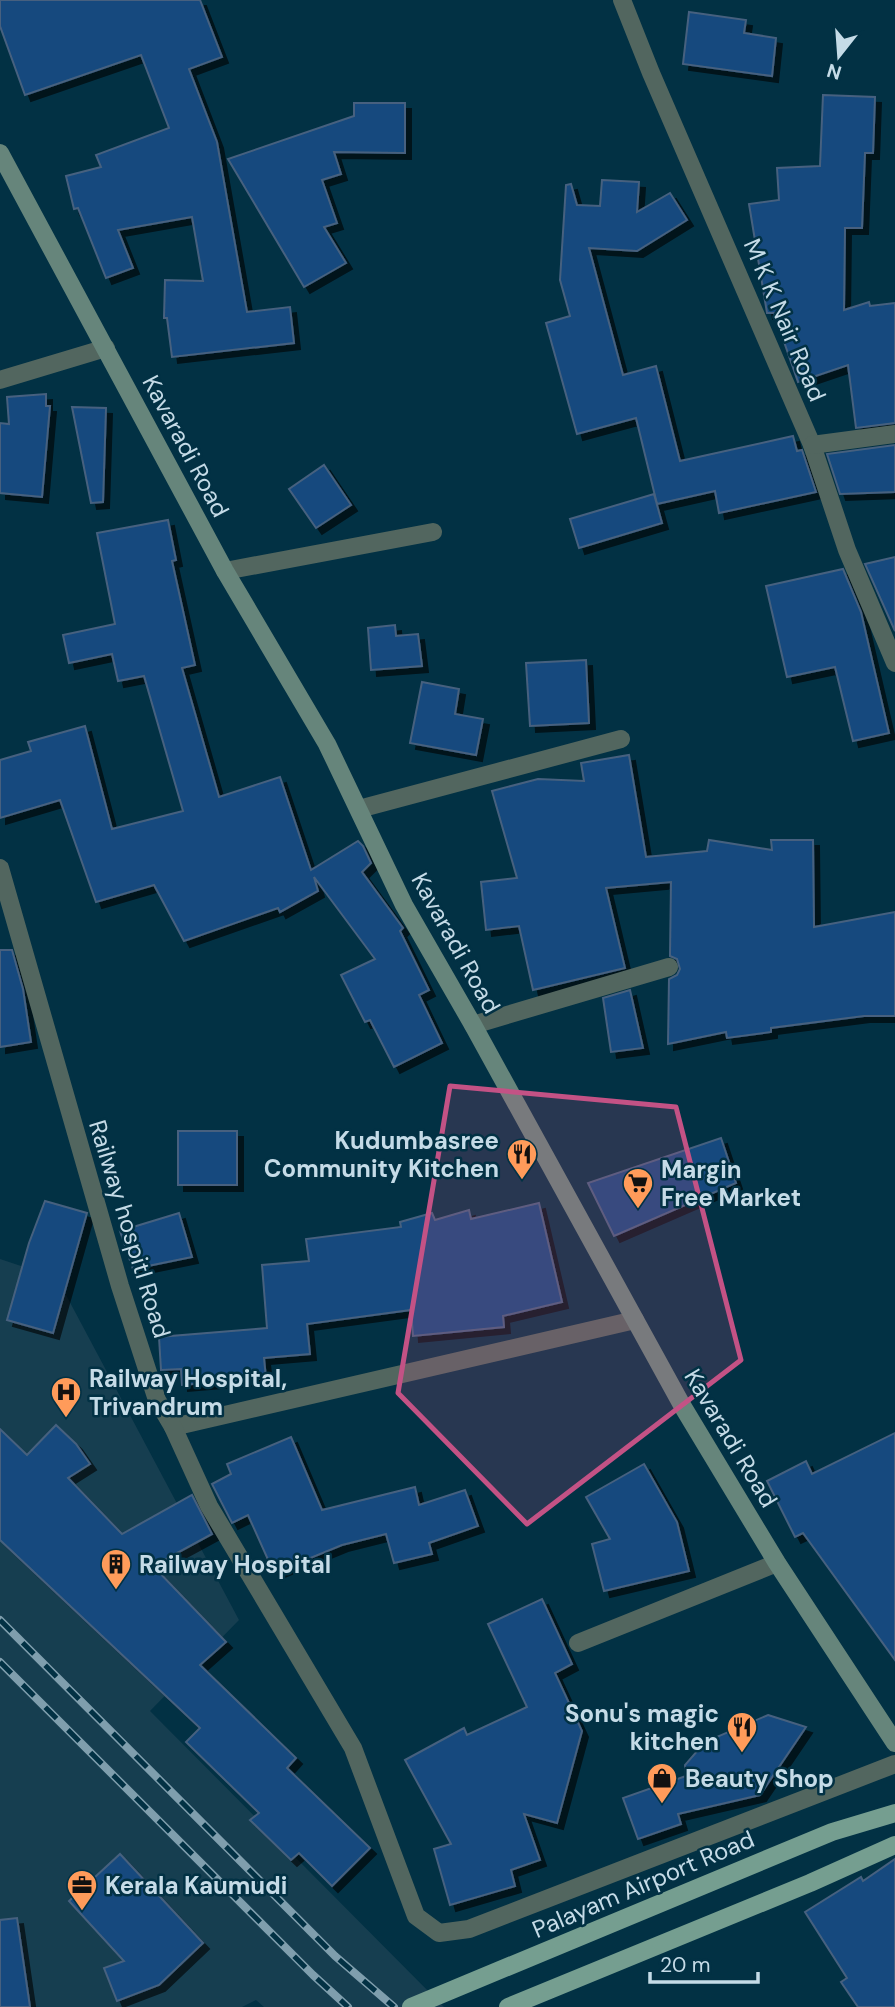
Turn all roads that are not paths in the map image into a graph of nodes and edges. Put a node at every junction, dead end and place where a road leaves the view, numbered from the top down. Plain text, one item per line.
1 (622, 0) edge
2 (0, 153) edge
3 (106, 348) junction
4 (0, 380) edge
5 (895, 434) edge
6 (812, 445) junction
7 (433, 532) dead end
8 (225, 571) junction
9 (895, 663) edge
10 (621, 739) dead end
11 (359, 809) junction
12 (0, 868) edge
13 (669, 967) dead end
14 (473, 1025) junction
15 (635, 1320) junction
16 (173, 1427) junction
17 (777, 1563) junction
18 (578, 1643) dead end
19 (895, 1743) edge
20 (895, 1764) edge
21 (895, 1812) edge
22 (895, 1845) edge
23 (411, 2007) edge
24 (508, 2007) edge

1 - 6 street, M K K Nair Road
2 - 3 main road, Kavaradi Road
3 - 4 street
3 - 8 main road, Kavaradi Road
5 - 6 street
6 - 9 street, M K K Nair Road
7 - 8 street
8 - 11 main road, Kavaradi Road
10 - 11 street
11 - 14 main road, Kavaradi Road
12 - 16 street, Railway hospitl Road
13 - 14 street
14 - 15 main road, Kavaradi Road
15 - 16 street
15 - 17 main road, Kavaradi Road
16 - 20 street, Railway hospitl Road
17 - 18 street
17 - 19 main road, Kavaradi Road
21 - 23 main road, Palayam Airport Road
22 - 24 main road

